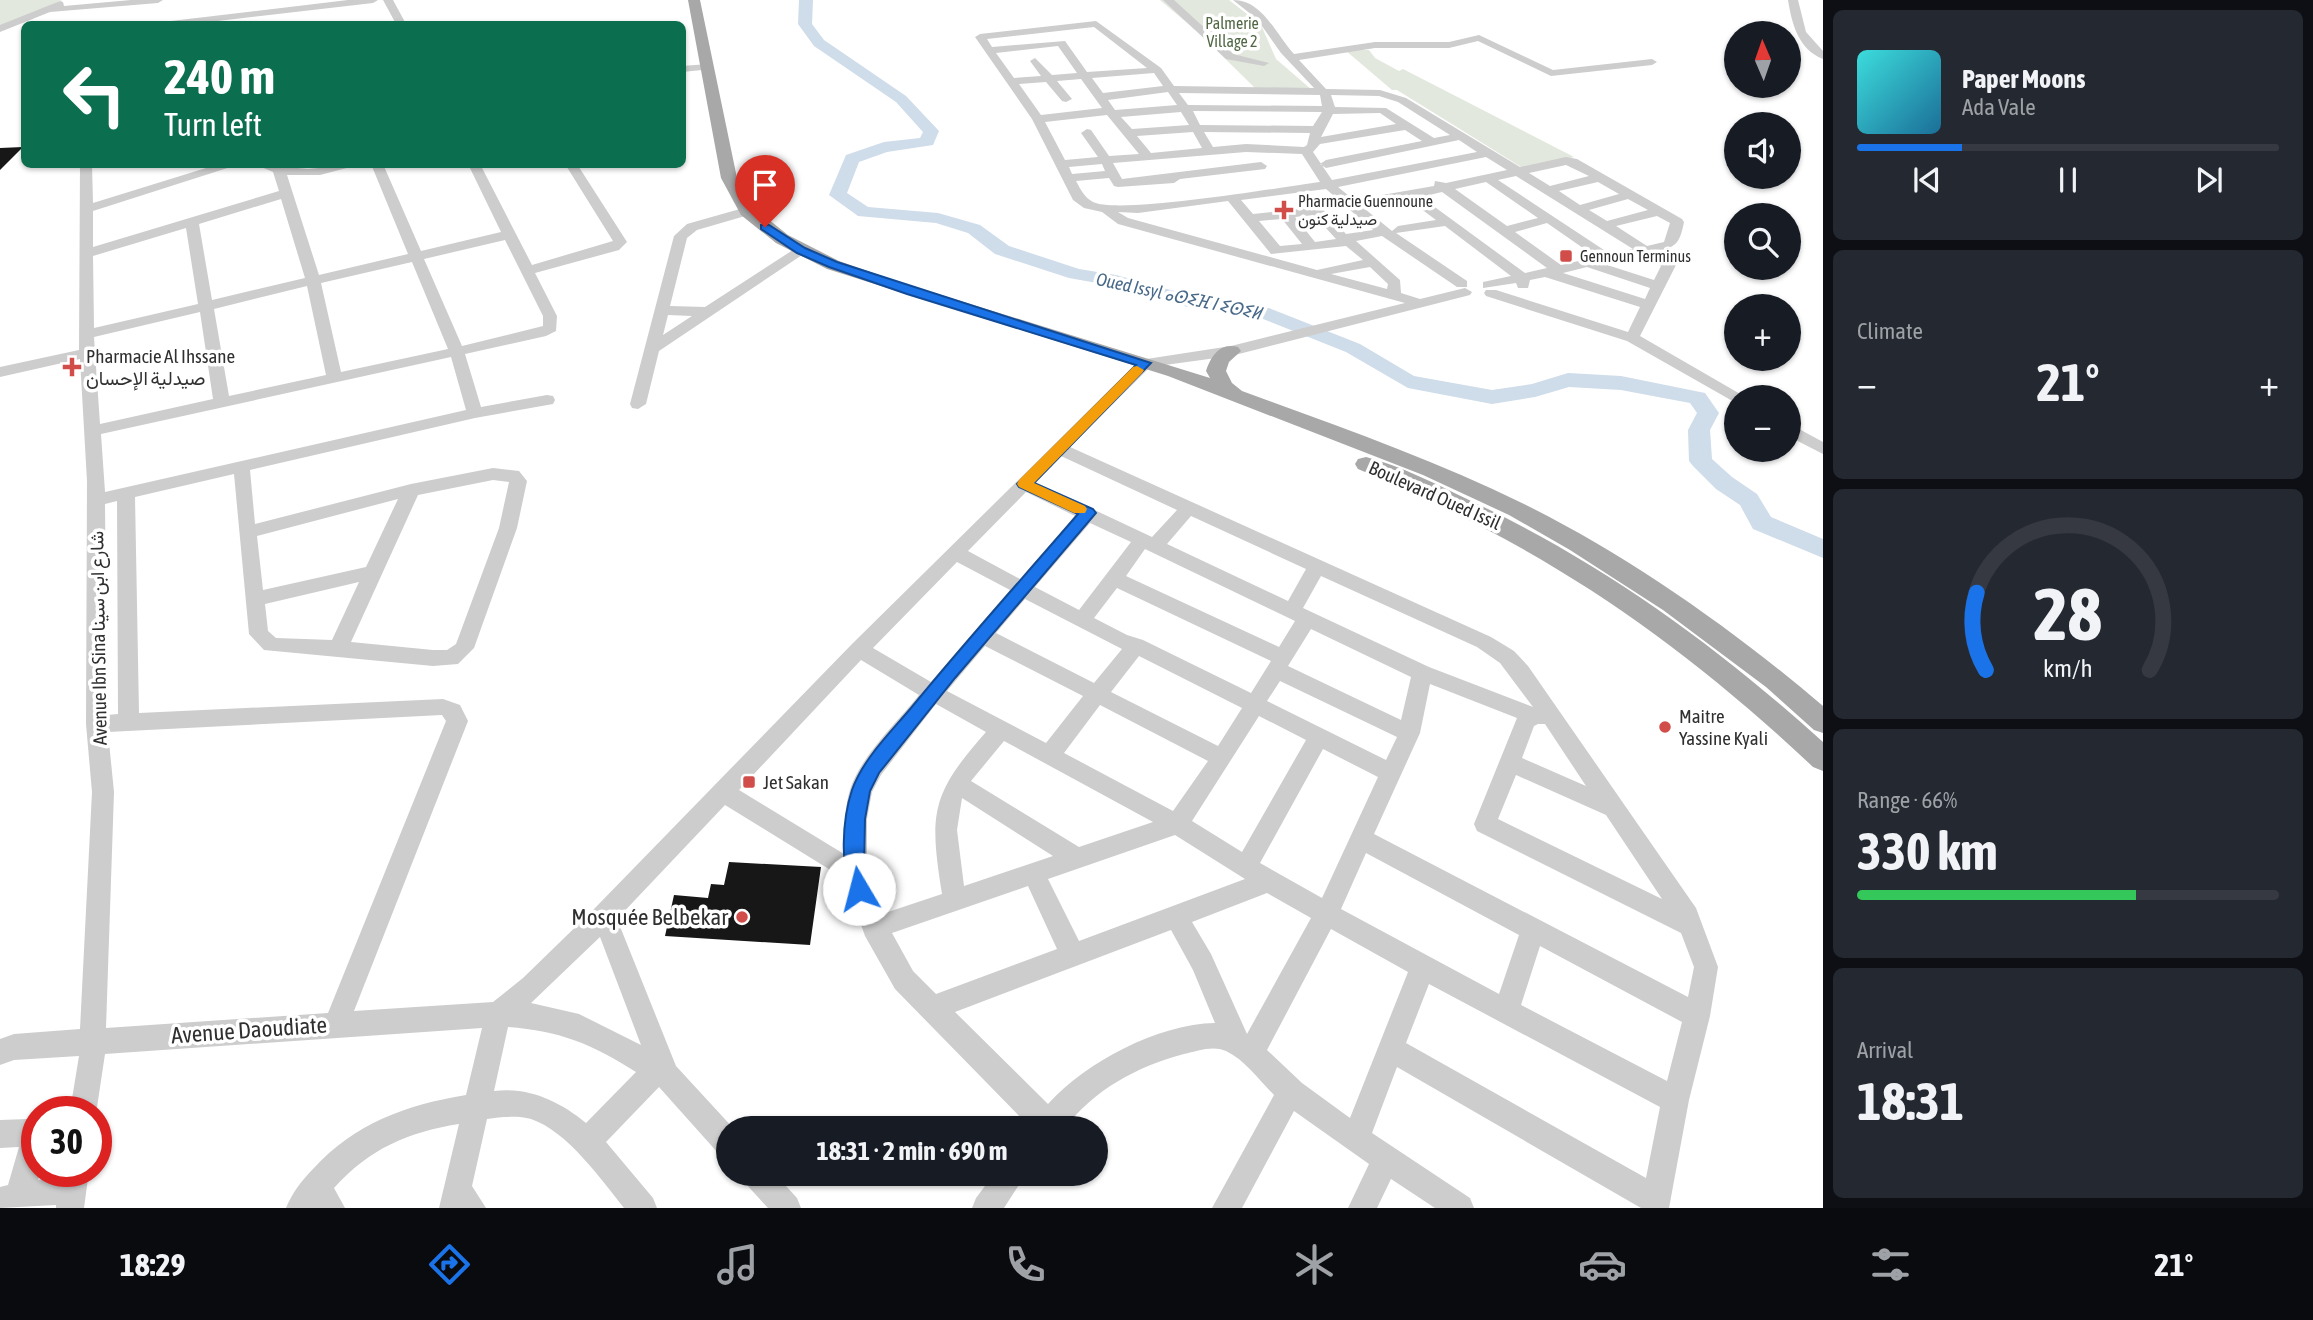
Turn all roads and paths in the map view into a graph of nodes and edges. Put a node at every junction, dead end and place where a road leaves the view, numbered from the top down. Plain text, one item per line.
1 (69, 0) edge
2 (158, 0) edge
3 (373, 0) edge
4 (388, 0) edge
5 (694, 0) edge
6 (1168, 0) edge
7 (1238, 0) edge
8 (1793, 0) edge
9 (84, 8) edge
10 (315, 8) edge
11 (48, 9) junction
12 (242, 20) edge
13 (224, 21) edge
14 (399, 21) edge
15 (1051, 28) junction
16 (0, 29) edge
17 (1108, 35) junction
18 (1060, 42) junction
19 (990, 50) junction
20 (1823, 56) edge
21 (1292, 58) junction
22 (1035, 61) dead end
23 (1652, 62) dead end
24 (1264, 63) dead end
25 (708, 67) junction
26 (686, 69) edge
27 (1157, 70) junction
28 (1086, 75) junction
29 (1050, 78) junction
30 (1013, 81) junction
31 (1169, 89) junction
32 (1253, 91) junction
33 (1325, 94) junction
34 (1101, 97) junction
35 (1066, 99) dead end
36 (1263, 107) junction
37 (1185, 108) junction
38 (1329, 110) junction
39 (1111, 113) junction
40 (1038, 119) junction
41 (1406, 126) junction
42 (1197, 128) junction
43 (1278, 129) junction
44 (1087, 133) dead end
45 (1127, 133) junction
46 (1368, 133) junction
47 (1461, 136) junction
48 (1312, 142) junction
49 (1432, 142) junction
50 (1408, 147) junction
51 (1209, 150) junction
52 (1289, 150) junction
53 (1391, 150) junction
54 (1488, 153) junction
55 (1151, 156) junction
56 (1105, 159) junction
57 (1062, 164) junction
58 (1326, 164) junction
59 (1432, 164) junction
60 (1261, 166) dead end
61 (1415, 167) junction
62 (90, 168) edge
63 (220, 168) edge
64 (273, 168) edge
65 (339, 168) edge
66 (379, 168) edge
67 (476, 168) edge
68 (573, 168) edge
69 (279, 170) junction
70 (1208, 172) junction
71 (1520, 172) junction
72 (1113, 174) junction
73 (1601, 177) junction
74 (1069, 178) junction
75 (1172, 178) junction
76 (1489, 179) junction
77 (1335, 184) junction
78 (1445, 188) junction
79 (1296, 189) junction
80 (1549, 190) junction
81 (284, 194) junction
82 (1631, 194) junction
83 (1411, 195) junction
84 (1231, 198) junction
85 (1520, 200) junction
86 (1192, 202) junction
87 (1364, 202) junction
88 (1101, 208) junction
89 (1577, 208) junction
90 (86, 209) junction
91 (1475, 210) junction
92 (747, 211) junction
93 (1317, 211) junction
94 (1661, 211) junction
95 (1285, 214) junction
96 (1545, 217) junction
97 (1250, 218) junction
98 (192, 222) junction
99 (1446, 222) junction
100 (1606, 225) junction
101 (1499, 228) junction
102 (1391, 231) junction
103 (1462, 232) junction
104 (507, 235) junction
105 (1345, 240) junction
106 (1311, 246) junction
107 (1645, 249) junction
108 (801, 251) junction
109 (86, 254) junction
110 (416, 256) junction
111 (1276, 257) junction
112 (1607, 258) junction
113 (1374, 262) junction
114 (1587, 262) junction
115 (526, 271) junction
116 (1553, 271) junction
117 (1319, 275) junction
118 (1523, 278) junction
119 (313, 280) junction
120 (1659, 286) junction
121 (1476, 287) junction
122 (1392, 302) junction
123 (1649, 305) junction
124 (207, 306) junction
125 (1537, 307) junction
126 (662, 310) junction
127 (711, 312) junction
128 (1632, 338) junction
129 (88, 343) junction
130 (653, 348) junction
131 (1231, 351) junction
132 (457, 352) junction
133 (1140, 368) junction
134 (0, 372) edge
135 (335, 378) junction
136 (1724, 391) edge
137 (1236, 396) junction
138 (547, 400) dead end
139 (222, 403) junction
140 (638, 404) dead end
141 (475, 413) junction
142 (92, 431) junction
143 (1801, 436) edge
144 (1059, 449) junction
145 (1823, 449) edge
146 (241, 468) junction
147 (1024, 484) junction
148 (411, 491) junction
149 (126, 493) junction
150 (96, 500) junction
151 (1187, 509) junction
152 (1088, 513) junction
153 (247, 532) junction
154 (1150, 542) junction
155 (956, 553) junction
156 (1317, 567) junction
157 (373, 572) junction
158 (1115, 579) junction
159 (1022, 587) junction
160 (256, 599) junction
161 (1300, 614) junction
162 (1083, 620) junction
163 (982, 635) junction
164 (1136, 645) junction
165 (338, 648) junction
166 (859, 649) junction
167 (1280, 664) junction
168 (1422, 673) junction
169 (933, 693) junction
170 (1099, 694) junction
171 (1254, 705) junction
172 (1542, 716) junction
173 (1823, 722) edge
174 (129, 723) junction
175 (97, 724) junction
176 (1001, 730) junction
177 (1409, 733) junction
178 (1318, 738) junction
179 (1050, 754) junction
180 (1222, 758) junction
181 (1823, 759) edge
182 (1509, 762) junction
183 (1391, 773) junction
184 (958, 784) junction
185 (723, 792) junction
186 (1614, 808) junction
187 (1177, 824) junction
188 (1362, 839) junction
189 (1076, 858) junction
190 (1246, 867) junction
191 (1033, 872) junction
192 (855, 873) junction
193 (1268, 881) junction
194 (955, 900) junction
195 (1327, 913) junction
196 (604, 916) junction
197 (1177, 918) junction
198 (1692, 926) junction
199 (874, 928) junction
200 (1533, 929) junction
201 (1072, 954) junction
202 (1423, 967) junction
203 (931, 1009) junction
204 (1506, 1011) junction
205 (498, 1014) junction
206 (1697, 1016) junction
207 (336, 1024) junction
208 (93, 1040) junction
209 (1244, 1047) junction
210 (1392, 1049) junction
211 (0, 1052) edge
212 (661, 1072) junction
213 (1290, 1092) junction
214 (86, 1096) edge
215 (1675, 1100) junction
216 (475, 1108) junction
217 (1038, 1116) edge
218 (1057, 1116) edge
219 (716, 1130) edge
220 (0, 1134) edge
221 (1356, 1138) junction
222 (586, 1143) junction
223 (1386, 1159) junction
224 (767, 1186) edge
225 (1003, 1186) edge
226 (72, 1189) edge
227 (316, 1201) edge
228 (460, 1202) edge
229 (12, 1203) edge
230 (1656, 1204) edge
231 (643, 1208) edge
232 (787, 1208) edge
233 (986, 1208) edge
234 (1226, 1208) edge
235 (1362, 1208) edge
236 (1460, 1208) edge

1 - 11 street
2 - 9 street
3 - 10 street
4 - 14 street
5 - 25 main road, Boulevard Oued Issil
6 - 24 street
7 - 21 street
8 - 20 street
9 - 11 street
10 - 12 street
11 - 16 street
12 - 13 street
15 - 17 street
15 - 18 street
15 - 19 street
17 - 18 street
17 - 27 street
18 - 19 street
18 - 28 street
19 - 30 street
21 - 23 street
21 - 33 street
22 - 29 street
25 - 26 street
25 - 92 main road, Boulevard Oued Issil
27 - 28 street
27 - 31 street
28 - 29 street
28 - 34 street
29 - 30 street
29 - 35 street
30 - 40 street
31 - 32 street
31 - 34 street
31 - 37 street
32 - 33 street
32 - 36 street
33 - 38 street
33 - 47 street
34 - 39 street
36 - 37 street
36 - 38 street
36 - 43 street
37 - 39 street
37 - 42 street
38 - 41 street
38 - 48 street
39 - 40 street
39 - 45 street
40 - 57 street
41 - 46 street
41 - 49 street
42 - 43 street
42 - 45 street
42 - 51 street
43 - 48 street
43 - 52 street
44 - 56 street
45 - 55 street
46 - 48 street
46 - 53 street
47 - 49 street
47 - 54 street
48 - 52 street
48 - 58 street
48 - 77 street
49 - 50 street
50 - 53 street
50 - 59 street
51 - 52 street
51 - 55 street
53 - 58 street
54 - 59 street
54 - 71 street
55 - 56 street
55 - 75 street
56 - 57 street
56 - 72 street
57 - 74 street
58 - 77 street
59 - 61 street
60 - 70 street
61 - 77 street
61 - 78 street
62 - 90 street, Avenue Ibn Sina شارع ابن سينا
63 - 90 street
64 - 69 street
65 - 69 street
66 - 110 street
67 - 104 street
68 - 115 street
69 - 81 street
70 - 75 street
70 - 84 street
71 - 73 street
71 - 76 street
71 - 80 street
72 - 74 street
72 - 75 street
73 - 80 street
73 - 82 street
74 - 88 street
75 - 86 street
76 - 78 street
76 - 85 street
77 - 79 street
77 - 87 street
77 - 102 street
78 - 83 street
78 - 91 street
79 - 84 street
79 - 93 street
80 - 89 street
81 - 98 street
81 - 119 street
82 - 89 street
82 - 94 street
83 - 87 street
83 - 99 street
84 - 86 street
84 - 97 street
85 - 91 street
85 - 96 street
86 - 88 street
87 - 102 street
88 - 111 street
89 - 96 street
89 - 100 street
90 - 109 street, Avenue Ibn Sina شارع ابن سينا
91 - 101 street
92 - 108 main road, Boulevard Oued Issil
92 - 126 street
93 - 95 street
93 - 105 street
94 - 100 street
94 - 107 street
95 - 97 street
95 - 106 street
96 - 101 street
96 - 112 street
97 - 111 street
98 - 109 street
98 - 124 street
99 - 102 street
99 - 103 street
100 - 107 street
101 - 103 street
101 - 116 street
102 - 105 street
102 - 121 street
103 - 118 street
104 - 110 street
104 - 115 street
105 - 106 street
105 - 113 street
106 - 111 street
107 - 112 street
107 - 120 street
108 - 127 street
108 - 133 main road, Boulevard Oued Issil
109 - 129 street, Avenue Ibn Sina شارع ابن سينا
110 - 119 street
110 - 132 street
111 - 117 street
112 - 114 street
113 - 117 street
113 - 122 street
114 - 116 street
114 - 120 street
115 - 132 street
116 - 118 street
116 - 123 street
117 - 122 street
118 - 121 street
118 - 125 street
119 - 124 street
119 - 135 street
120 - 123 street
121 - 122 street
121 - 125 street
122 - 131 street
123 - 128 street
124 - 129 street
124 - 139 street
125 - 128 street
126 - 127 street
126 - 130 street
127 - 130 street
128 - 136 street
129 - 134 street
129 - 142 street, Avenue Ibn Sina شارع ابن سينا
130 - 140 street
131 - 133 street
131 - 137 main road
132 - 135 street
132 - 141 street
133 - 137 main road, Boulevard Oued Issil
133 - 144 street
133 - 181 main road, Boulevard Oued Issil
135 - 139 street
137 - 173 main road, Boulevard Oued Issil
138 - 141 street
139 - 142 street
141 - 146 street
142 - 150 street, Avenue Ibn Sina شارع ابن سينا
143 - 145 street
144 - 147 street
144 - 151 street
146 - 149 street
146 - 153 street
147 - 152 street
147 - 155 street
148 - 153 street
148 - 157 street
148 - 165 street
149 - 150 street
149 - 174 street
150 - 175 street, Avenue Ibn Sina شارع ابن سينا
151 - 154 street
151 - 156 street
152 - 154 street
152 - 159 street
153 - 160 street
154 - 158 street
154 - 161 street
155 - 159 street
155 - 166 street
156 - 161 street
156 - 172 street
157 - 160 street
157 - 165 street
158 - 162 street
158 - 167 street
159 - 162 street
159 - 163 street
160 - 165 street
161 - 167 street
161 - 168 street
162 - 164 street
163 - 169 street
163 - 170 street
164 - 170 street
164 - 171 street
166 - 169 street
166 - 185 street
167 - 171 street
167 - 177 street
168 - 172 street
168 - 177 street
169 - 176 street
169 - 192 street
170 - 179 street
170 - 180 street
171 - 178 street
171 - 180 street
172 - 182 street
172 - 186 street
174 - 175 street
174 - 207 street
175 - 208 street, Avenue Ibn Sina شارع ابن سينا
176 - 179 street
176 - 184 street
177 - 183 street
178 - 183 street
178 - 190 street
179 - 187 street
180 - 187 street
182 - 186 street
182 - 198 street
183 - 188 street
184 - 189 street
184 - 194 street
185 - 192 street
185 - 196 street
186 - 198 street
187 - 189 street
187 - 190 street
188 - 195 street
188 - 200 street
189 - 191 street
190 - 193 street
191 - 194 street
191 - 201 street
192 - 199 street
193 - 195 street
193 - 197 street
194 - 199 street
195 - 202 street
195 - 209 street
196 - 205 street
196 - 212 street
197 - 201 street
197 - 209 street
198 - 206 street
199 - 203 street
200 - 204 street
200 - 206 street
201 - 203 street
202 - 204 street
202 - 210 street
203 - 217 street
204 - 215 street
205 - 207 street, Avenue Daoudiate
205 - 212 street, Avenue Daoudiate
205 - 216 street
206 - 215 street
207 - 208 street, Avenue Daoudiate
208 - 211 street, Avenue Daoudiate
208 - 214 street, Avenue Ibn Sina شارع ابن سينا
209 - 213 street
209 - 218 street
210 - 221 street
210 - 230 street
212 - 219 street
212 - 222 street
213 - 221 street
213 - 234 street
215 - 230 street
216 - 222 street
216 - 227 street
216 - 228 street
220 - 229 street
221 - 223 street
222 - 231 street
223 - 235 street
223 - 236 street
224 - 232 street
225 - 233 street
226 - 229 street

